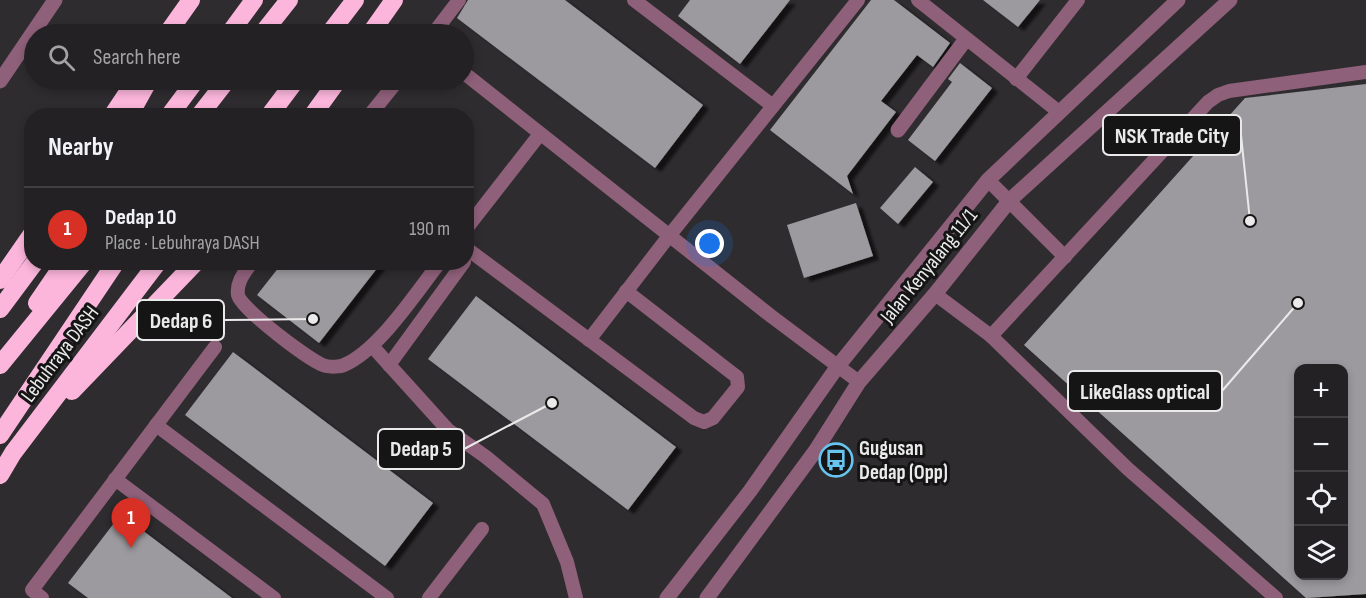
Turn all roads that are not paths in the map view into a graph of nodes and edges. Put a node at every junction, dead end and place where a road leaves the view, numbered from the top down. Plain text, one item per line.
1 (56, 0) edge
2 (179, 0) edge
3 (190, 0) edge
4 (254, 0) edge
5 (290, 0) edge
6 (354, 0) edge
7 (394, 0) edge
8 (459, 0) edge
9 (634, 0) edge
10 (858, 0) edge
11 (1077, 0) edge
12 (1178, 0) edge
13 (1230, 0) edge
14 (922, 1) edge
15 (39, 24) edge
16 (170, 24) edge
17 (173, 24) edge
18 (236, 24) edge
19 (270, 24) edge
20 (274, 24) edge
21 (336, 24) edge
22 (377, 24) edge
23 (441, 24) edge
24 (966, 39) junction
25 (24, 46) edge
26 (1366, 72) edge
27 (1016, 79) junction
28 (0, 81) edge
29 (474, 81) edge
30 (129, 90) edge
31 (143, 90) edge
32 (188, 90) edge
33 (219, 90) edge
34 (231, 90) edge
35 (288, 90) edge
36 (331, 90) edge
37 (390, 90) edge
38 (773, 106) junction
39 (117, 108) edge
40 (133, 108) edge
41 (175, 108) edge
42 (205, 108) edge
43 (219, 108) edge
44 (275, 108) edge
45 (318, 108) edge
46 (375, 108) edge
47 (1059, 112) junction
48 (898, 130) dead end
49 (540, 134) junction
50 (988, 180) junction
51 (1010, 200) junction
52 (474, 219) edge
53 (669, 236) junction
54 (24, 246) edge
55 (1065, 256) junction
56 (474, 260) edge
57 (29, 270) edge
58 (60, 270) edge
59 (77, 270) edge
60 (111, 270) edge
61 (152, 270) edge
62 (188, 270) edge
63 (246, 270) edge
64 (434, 270) edge
65 (456, 270) edge
66 (0, 280) edge
67 (626, 291) junction
68 (935, 294) junction
69 (0, 309) edge
70 (991, 336) junction
71 (589, 340) junction
72 (215, 347) dead end
73 (373, 347) junction
74 (0, 357) edge
75 (0, 365) edge
76 (389, 365) junction
77 (838, 366) junction
78 (859, 382) junction
79 (156, 425) junction
80 (0, 435) edge
81 (13, 453) junction
82 (0, 475) edge
83 (115, 479) junction
84 (482, 529) dead end
85 (42, 598) edge
86 (274, 598) edge
87 (387, 598) edge
88 (429, 598) edge
89 (576, 598) edge
90 (667, 598) edge
91 (706, 598) edge
92 (1276, 598) edge

1 - 15 street
2 - 16 highway
3 - 17 highway
4 - 18 highway
5 - 19 highway
5 - 20 highway
6 - 21 highway
7 - 22 highway
8 - 23 lane
9 - 38 lane
10 - 38 lane
11 - 27 lane
12 - 47 street, Jalan Kenyalang 11/1
13 - 51 street, Jalan Kenyalang 11/1
14 - 24 lane
24 - 27 lane
24 - 48 street
25 - 28 street
26 - 55 lane
27 - 47 lane
29 - 49 lane
30 - 39 highway
31 - 40 highway
32 - 41 highway
33 - 42 highway
34 - 43 highway
35 - 44 highway
36 - 45 highway
37 - 46 lane
38 - 53 lane
47 - 50 street, Jalan Kenyalang 11/1
49 - 52 lane
49 - 53 lane
50 - 51 lane
50 - 77 street, Jalan Kenyalang 11/1
51 - 55 lane
51 - 68 street, Jalan Kenyalang 11/1
53 - 67 lane
53 - 77 lane
54 - 66 highway
55 - 70 lane
56 - 71 lane
57 - 69 highway
58 - 74 highway
59 - 75 highway, Lebuhraya DASH
60 - 80 highway
61 - 81 highway, Lebuhraya DASH
62 - 81 highway
63 - 73 lane
64 - 73 lane
65 - 76 lane
67 - 71 lane
67 - 71 lane
68 - 70 lane
68 - 78 street, Jalan Kenyalang 11/1
70 - 92 lane
72 - 79 lane
73 - 76 lane
76 - 89 lane
77 - 78 lane
77 - 90 street, Jalan Kenyalang 11/1
78 - 91 street, Jalan Kenyalang 11/1
79 - 83 lane
79 - 87 lane
81 - 82 highway, Lebuhraya DASH
83 - 85 lane
83 - 86 lane
84 - 88 lane

